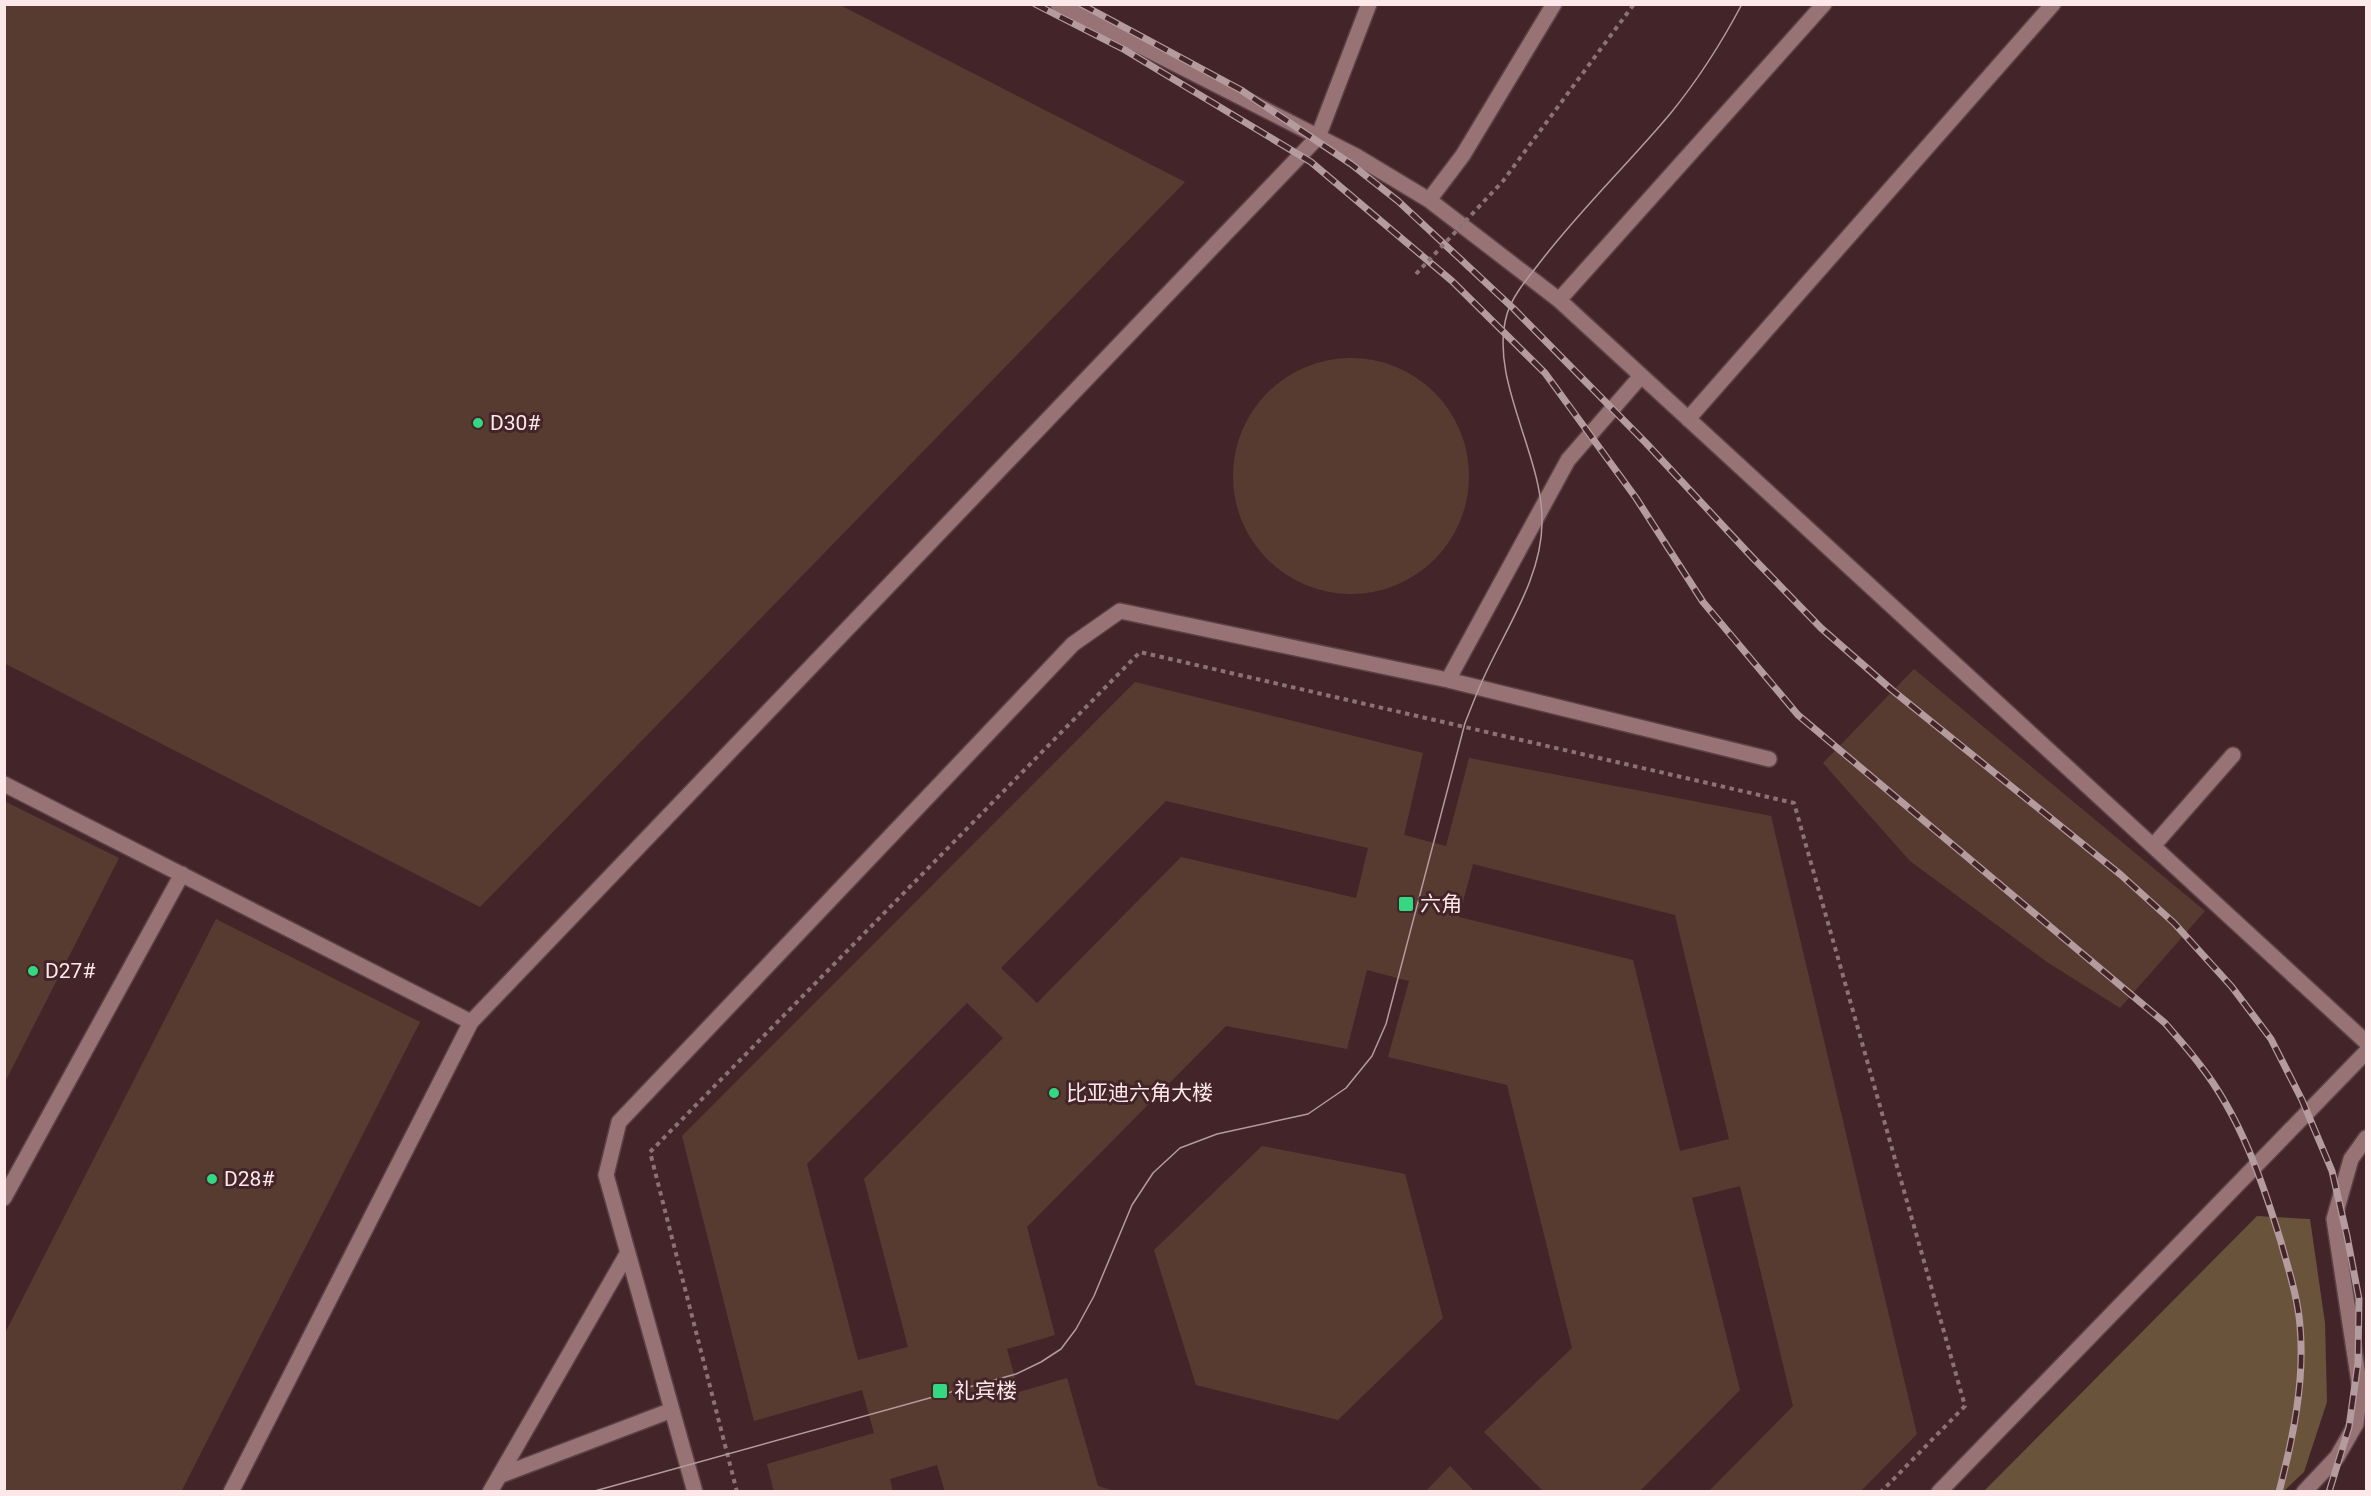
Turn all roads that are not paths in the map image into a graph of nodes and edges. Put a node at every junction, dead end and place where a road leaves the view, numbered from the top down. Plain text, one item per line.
1 (1058, 4) edge
2 (1369, 4) edge
3 (1554, 4) edge
4 (1824, 4) edge
5 (2053, 4) edge
6 (1318, 137) junction
7 (1430, 200) junction
8 (1559, 300) junction
9 (1641, 376) junction
10 (1688, 419) junction
11 (1448, 680) junction
12 (2233, 755) dead end
13 (1769, 759) dead end
14 (4, 784) edge
15 (2153, 846) junction
16 (182, 874) junction
17 (471, 1022) junction
18 (2367, 1042) edge
19 (2367, 1052) edge
20 (2367, 1138) edge
21 (4, 1198) edge
22 (627, 1254) junction
23 (672, 1410) junction
24 (499, 1476) junction
25 (231, 1491) edge
26 (490, 1491) edge
27 (695, 1491) edge
28 (1939, 1491) edge
29 (2304, 1491) edge

1 - 6 street
2 - 6 street
3 - 7 street
4 - 8 street
5 - 10 street
6 - 7 street
6 - 17 street
7 - 8 street
8 - 9 street
9 - 10 street
9 - 11 street
10 - 15 street
11 - 13 street
11 - 22 street
12 - 15 street
14 - 16 street
15 - 18 street
16 - 17 street
16 - 21 street
17 - 25 street
19 - 28 street
20 - 29 street
22 - 23 street
22 - 24 street
23 - 24 street
23 - 27 street
24 - 26 street

